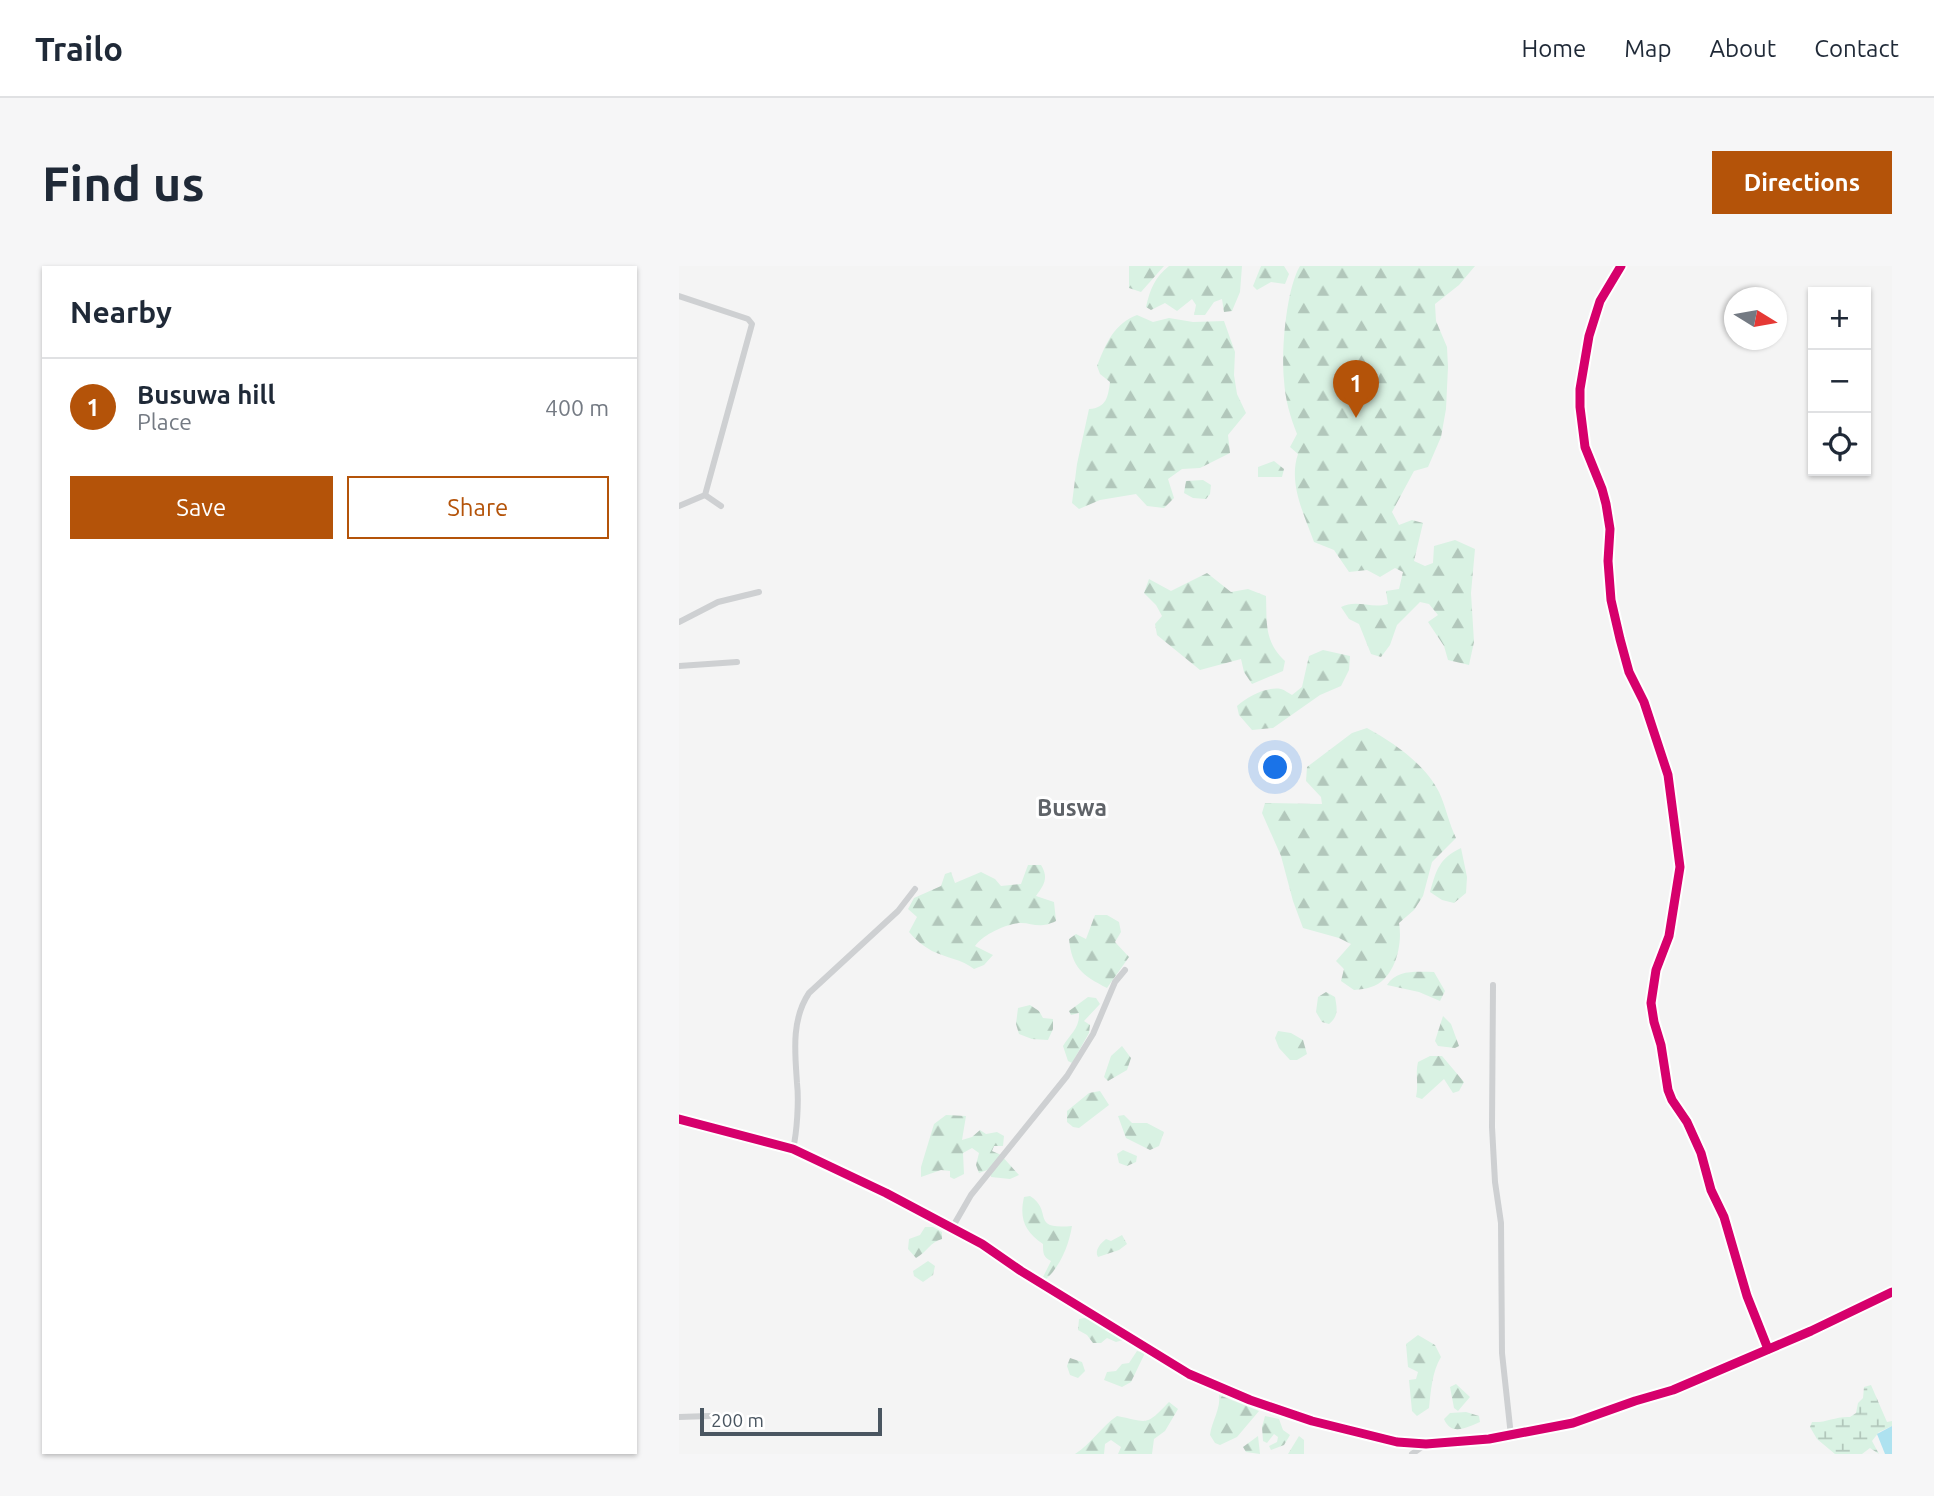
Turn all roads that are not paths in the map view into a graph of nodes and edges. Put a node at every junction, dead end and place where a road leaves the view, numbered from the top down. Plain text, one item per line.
1 (1621, 266) edge
2 (679, 296) edge
3 (705, 495) junction
4 (679, 506) edge
5 (720, 506) dead end
6 (759, 593) dead end
7 (679, 622) edge
8 (737, 662) dead end
9 (679, 666) edge
10 (915, 889) dead end
11 (1125, 970) dead end
12 (1493, 985) dead end
13 (679, 1119) edge
14 (793, 1149) junction
15 (952, 1228) junction
16 (1892, 1292) edge
17 (1768, 1349) junction
18 (709, 1416) dead end
19 (679, 1417) edge
20 (1511, 1436) junction
21 (1426, 1444) junction
22 (1412, 1454) edge

1 - 17 street
2 - 3 street
3 - 4 street
3 - 5 street
6 - 7 street
8 - 9 street
10 - 14 street
11 - 15 street
12 - 20 street
13 - 14 street
14 - 15 street
15 - 21 street
16 - 17 street
17 - 20 street
18 - 19 street
20 - 21 street
21 - 22 street

